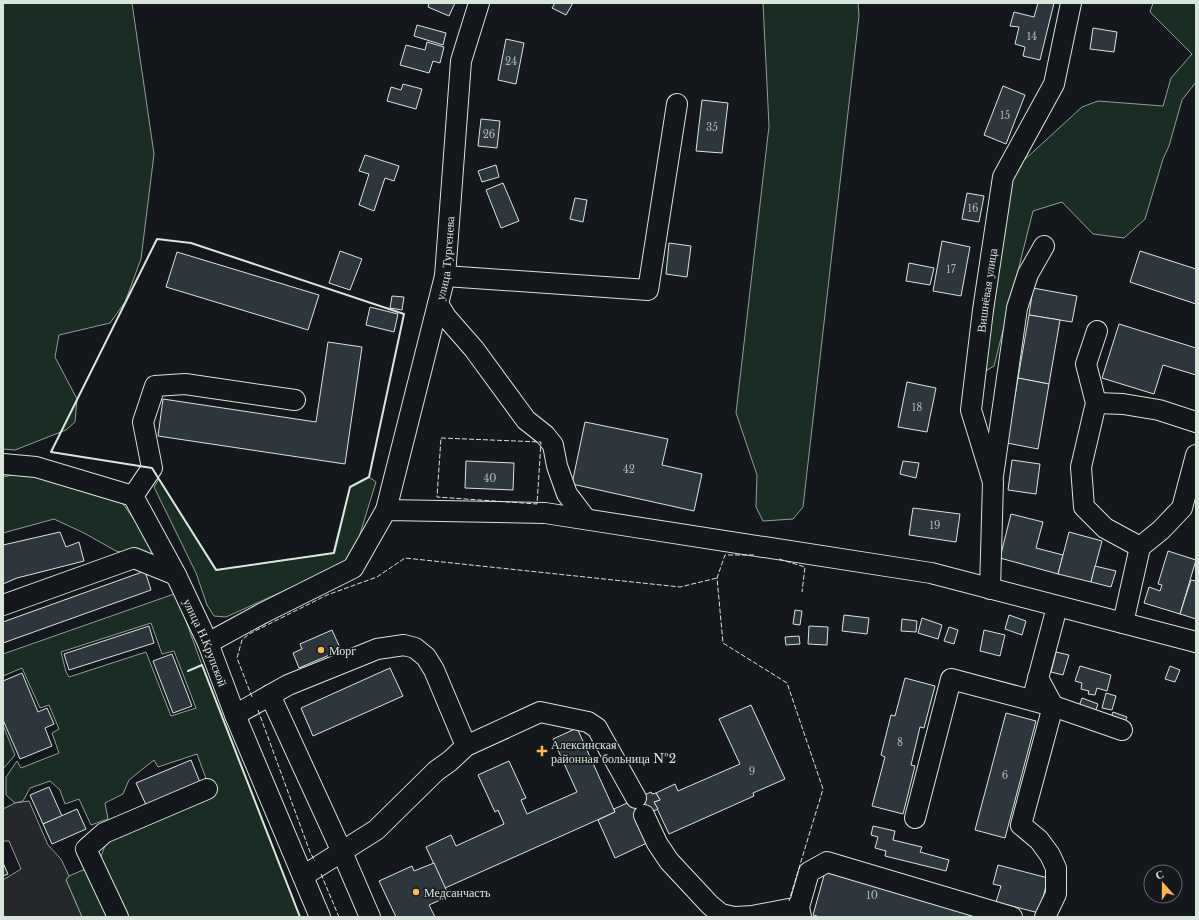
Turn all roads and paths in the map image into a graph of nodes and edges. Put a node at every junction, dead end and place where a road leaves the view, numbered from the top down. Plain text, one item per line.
1 (479, 3) edge
2 (1071, 3) edge
3 (677, 104) dead end
4 (1044, 246) dead end
5 (445, 276) junction
6 (438, 304) junction
7 (1096, 331) dead end
8 (294, 400) dead end
9 (1096, 403) junction
10 (1196, 422) edge
11 (1196, 455) edge
12 (3, 464) edge
13 (992, 482) junction
14 (133, 496) junction
15 (386, 510) junction
16 (586, 519) junction
17 (1140, 547) junction
18 (176, 576) junction
19 (990, 589) junction
20 (3, 605) edge
21 (1057, 607) junction
22 (1122, 623) junction
23 (1196, 642) edge
24 (208, 644) junction
25 (1038, 678) junction
26 (270, 695) junction
27 (1032, 700) junction
28 (1053, 706) junction
29 (235, 714) junction
30 (1122, 730) dead end
31 (466, 746) junction
32 (207, 789) dead end
33 (915, 818) dead end
34 (342, 852) junction
35 (303, 876) junction
36 (800, 912) edge
37 (118, 917) edge
38 (320, 917) edge
39 (370, 917) edge
40 (735, 917) edge
41 (1012, 917) edge
42 (1045, 917) edge

1 - 5 street, улица Тургенева
2 - 13 street, Вишнёвая улица
3 - 5 street
4 - 13 street
5 - 6 street, улица Тургенева
6 - 15 street, улица Тургенева
6 - 16 street
7 - 9 street
8 - 14 street
9 - 10 street
9 - 17 street
11 - 17 street
12 - 14 street
13 - 19 street, Вишнёвая улица
14 - 18 street, улица Н.Крупской
15 - 16 street
15 - 24 street, улица Тургенева
16 - 19 street
17 - 22 street
18 - 20 street
18 - 24 street, улица Н.Крупской
19 - 21 street
21 - 22 street
21 - 25 street
22 - 23 street
24 - 29 street, улица Н.Крупской
25 - 27 street
25 - 28 street
26 - 29 street
26 - 31 street
26 - 34 street
27 - 28 street
27 - 33 street
28 - 30 street
28 - 42 street
29 - 35 street, улица Н.Крупской
31 - 34 street
31 - 40 street
32 - 37 street
34 - 35 street
34 - 39 street
35 - 38 street, улица Н.Крупской
36 - 40 street
36 - 41 street

